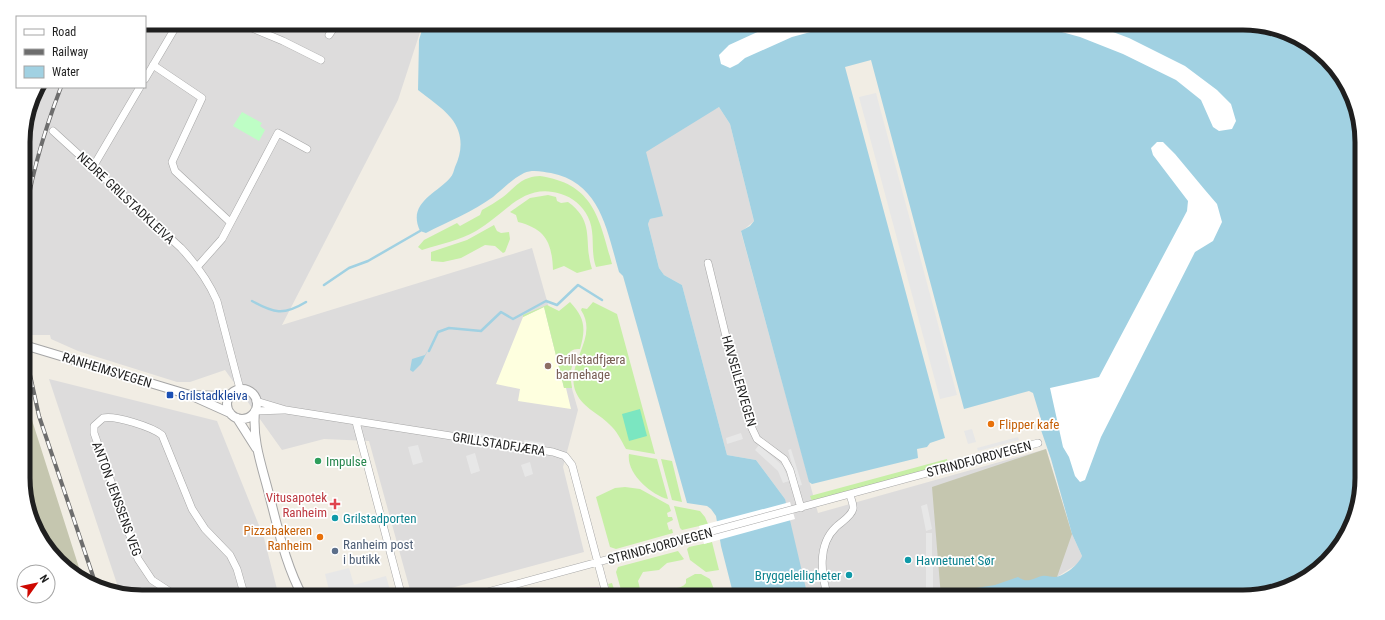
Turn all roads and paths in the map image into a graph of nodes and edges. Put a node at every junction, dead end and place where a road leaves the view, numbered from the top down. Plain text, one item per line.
1 (174, 30) edge
2 (257, 30) edge
3 (332, 30) edge
4 (329, 35) dead end
5 (321, 60) dead end
6 (153, 65) junction
7 (146, 77) edge
8 (139, 88) edge
9 (53, 131) dead end
10 (307, 149) dead end
11 (93, 167) junction
12 (230, 222) junction
13 (708, 263) dead end
14 (198, 266) junction
15 (30, 347) edge
16 (240, 389) junction
17 (231, 394) junction
18 (190, 395) junction
19 (256, 401) junction
20 (286, 410) junction
21 (255, 411) junction
22 (233, 416) junction
23 (356, 422) junction
24 (1038, 443) dead end
25 (256, 449) junction
26 (850, 494) junction
27 (801, 508) junction
28 (598, 563) junction
29 (167, 590) edge
30 (243, 590) edge
31 (299, 590) edge
32 (400, 590) edge
33 (496, 590) edge
34 (606, 590) edge
35 (826, 590) edge

1 - 6 street
2 - 5 street
3 - 4 street
6 - 7 street
6 - 12 street
8 - 11 street
9 - 11 street, NEDRE GRILSTADKLEIVA
10 - 12 street
11 - 14 street, NEDRE GRILSTADKLEIVA
12 - 14 street
13 - 27 street, HAVSEILERVEGEN
14 - 16 street, NEDRE GRILSTADKLEIVA
15 - 18 street, RANHEIMSVEGEN
16 - 17 street
16 - 19 street
17 - 18 street, RANHEIMSVEGEN
17 - 22 street
18 - 22 street, RANHEIMSVEGEN
19 - 20 street, GRILLSTADFJÆRA
19 - 21 street
20 - 21 street, GRILLSTADFJÆRA
20 - 23 street, GRILLSTADFJÆRA
21 - 22 street
21 - 25 street
22 - 25 street
23 - 28 street, GRILLSTADFJÆRA
23 - 32 street
24 - 26 street, STRINDFJORDVEGEN
25 - 31 street
26 - 27 street, STRINDFJORDVEGEN
26 - 35 street
27 - 28 street, STRINDFJORDVEGEN
28 - 33 street, STRINDFJORDVEGEN
28 - 34 street, GRILLSTADFJÆRA
29 - 30 street, ANTON JENSSENS VEG

